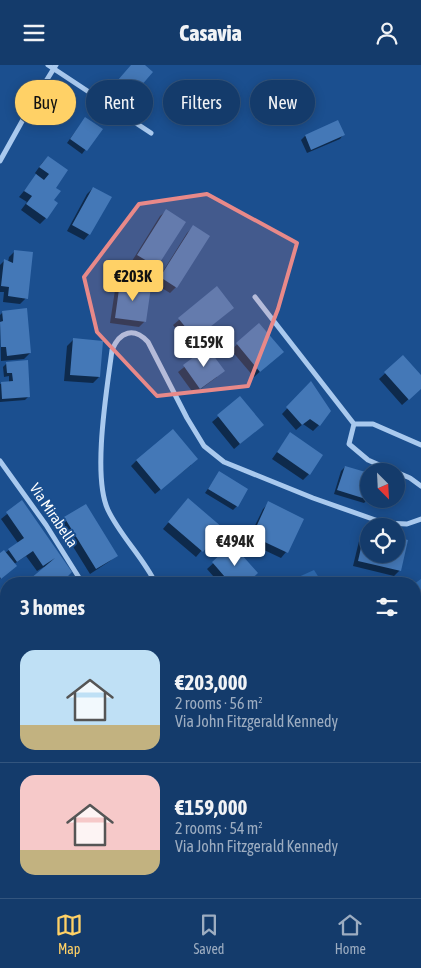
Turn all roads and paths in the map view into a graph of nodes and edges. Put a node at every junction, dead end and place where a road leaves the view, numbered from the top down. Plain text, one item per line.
1 (48, 65) edge
2 (54, 67) edge
3 (151, 133) dead end
4 (0, 161) edge
5 (255, 297) dead end
6 (354, 424) junction
7 (421, 445) edge
8 (0, 462) edge
9 (375, 463) edge
10 (405, 476) edge
11 (421, 486) edge
12 (421, 519) edge
13 (79, 577) edge
14 (153, 577) edge

1 - 2 street
2 - 3 street
2 - 4 street
5 - 6 street
6 - 7 street
6 - 9 street
8 - 13 street, Via Mirabella
10 - 11 street
12 - 14 street

